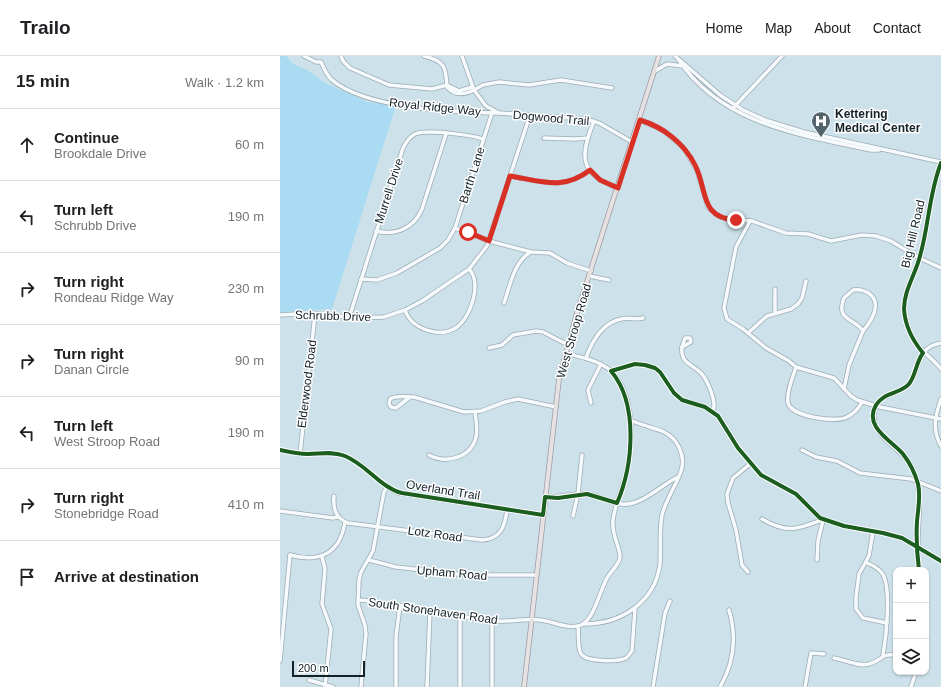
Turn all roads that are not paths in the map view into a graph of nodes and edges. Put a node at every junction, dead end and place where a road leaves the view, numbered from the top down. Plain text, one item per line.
1 (304, 56) edge
2 (341, 56) edge
3 (424, 56) edge
4 (462, 56) edge
5 (659, 56) edge
6 (676, 56) edge
7 (782, 56) edge
8 (683, 66) junction
9 (655, 71) junction
10 (447, 85) junction
11 (612, 88) dead end
12 (472, 89) junction
13 (734, 107) junction
14 (492, 113) junction
15 (499, 114) junction
16 (530, 115) junction
17 (640, 120) junction
18 (594, 121) junction
19 (446, 134) junction
20 (544, 138) dead end
21 (588, 138) junction
22 (483, 139) junction
23 (632, 142) junction
24 (941, 162) edge
25 (590, 170) junction
26 (510, 176) junction
27 (618, 188) junction
28 (750, 221) junction
29 (455, 228) junction
30 (376, 231) junction
31 (489, 241) junction
32 (531, 252) junction
33 (920, 258) junction
34 (941, 268) edge
35 (469, 269) junction
36 (590, 273) junction
37 (361, 279) junction
38 (609, 280) dead end
39 (806, 281) dead end
40 (775, 289) dead end
41 (504, 302) dead end
42 (405, 310) junction
43 (775, 312) junction
44 (316, 314) junction
45 (280, 315) edge
46 (349, 318) junction
47 (643, 318) dead end
48 (864, 331) junction
49 (748, 334) junction
50 (941, 343) edge
51 (568, 345) junction
52 (682, 347) dead end
53 (489, 348) dead end
54 (565, 353) junction
55 (923, 353) junction
56 (586, 358) junction
57 (601, 364) junction
58 (796, 367) junction
59 (941, 369) edge
60 (611, 371) junction
61 (844, 389) junction
62 (412, 397) junction
63 (941, 399) edge
64 (862, 402) junction
65 (591, 403) dead end
66 (876, 406) junction
67 (556, 407) junction
68 (475, 412) junction
69 (713, 412) junction
70 (935, 418) junction
71 (941, 419) edge
72 (630, 421) junction
73 (941, 446) edge
74 (280, 450) edge
75 (802, 450) dead end
76 (300, 454) junction
77 (429, 455) dead end
78 (582, 455) dead end
79 (750, 464) junction
80 (678, 477) junction
81 (917, 480) junction
82 (387, 486) junction
83 (941, 491) edge
84 (578, 494) junction
85 (334, 496) dead end
86 (545, 497) junction
87 (617, 504) junction
88 (507, 510) junction
89 (280, 512) edge
90 (543, 515) junction
91 (573, 516) dead end
92 (338, 517) junction
93 (762, 519) dead end
94 (823, 520) junction
95 (345, 522) junction
96 (378, 526) junction
97 (873, 531) junction
98 (918, 548) junction
99 (322, 557) junction
100 (369, 560) junction
101 (817, 560) dead end
102 (941, 561) edge
103 (867, 563) junction
104 (919, 567) edge
105 (748, 572) dead end
106 (536, 575) junction
107 (358, 600) junction
108 (670, 601) dead end
109 (400, 606) junction
110 (635, 608) junction
111 (430, 610) junction
112 (729, 610) dead end
113 (460, 615) junction
114 (532, 619) junction
115 (492, 620) junction
116 (887, 623) junction
117 (282, 624) edge
118 (584, 624) junction
119 (578, 626) junction
120 (824, 654) dead end
121 (883, 655) junction
122 (893, 655) edge
123 (834, 658) dead end
124 (280, 661) edge
125 (915, 675) edge
126 (309, 680) dead end
127 (325, 685) edge
128 (333, 687) edge
129 (361, 687) edge
130 (396, 687) edge
131 (427, 687) edge
132 (460, 687) edge
133 (492, 687) edge
134 (524, 687) edge
135 (653, 687) edge
136 (720, 687) edge
137 (805, 687) edge
138 (911, 687) edge

1 - 14 street, Royal Ridge Way
2 - 10 street, Royal Ridge Way
3 - 10 street, Royal Ridge Way
4 - 12 street, Dogwood Trail
5 - 9 main road, West Stroop Road
6 - 8 street
6 - 13 street
7 - 13 street
8 - 9 street
8 - 13 street
9 - 17 main road, West Stroop Road
10 - 12 street, Royal Ridge Way
11 - 12 street, Royal Ridge Way
12 - 15 street, Dogwood Trail
13 - 24 street
14 - 15 street
14 - 22 street, Barth Lane
15 - 16 street, Dogwood Trail
16 - 18 street, Dogwood Trail
16 - 26 street, Schrubb Drive
17 - 23 main road, West Stroop Road
17 - 28 street
18 - 21 street
18 - 23 street, Dogwood Trail
19 - 22 street, Murrell Drive
19 - 30 street
19 - 30 street, Murrell Drive
20 - 21 street
21 - 25 street
22 - 29 street, Barth Lane
23 - 27 main road, West Stroop Road
24 - 33 street, Big Hill Road
25 - 26 street
25 - 27 street
26 - 31 street, Schrubb Drive
27 - 36 main road, West Stroop Road
28 - 33 street
28 - 49 street
29 - 31 street
29 - 37 street, Barth Lane
30 - 37 street, Murrell Drive
31 - 32 street
31 - 35 street, Schrubb Drive
32 - 36 street
32 - 41 street
33 - 34 street
33 - 55 street, Big Hill Road
35 - 42 street, Schrubb Drive
35 - 42 street
36 - 38 street
36 - 51 main road, West Stroop Road
37 - 46 street, Murrell Drive
39 - 43 street
40 - 43 street
42 - 46 street, Schrubb Drive
43 - 49 street
44 - 45 street, Schrubb Drive
44 - 46 street, Schrubb Drive
44 - 76 street, Elderwood Road
47 - 56 street
48 - 48 street
48 - 61 street
49 - 58 street
50 - 55 street
51 - 53 street
51 - 54 main road, West Stroop Road
52 - 69 street
54 - 56 street
54 - 67 main road, West Stroop Road
55 - 59 street, Big Hill Road
55 - 66 street
56 - 57 street
57 - 60 street
57 - 65 street
58 - 61 street
58 - 64 street
60 - 69 street
60 - 72 street
61 - 64 street
62 - 62 street
62 - 68 street
63 - 70 street
64 - 66 street
66 - 70 street
66 - 81 street
67 - 68 street
67 - 86 main road, West Stroop Road
68 - 77 street
69 - 79 street
70 - 71 street
70 - 73 street
72 - 80 street
72 - 87 street
74 - 76 street, Overland Trail
75 - 81 street
76 - 82 street, Overland Trail
78 - 84 street
79 - 94 street
79 - 105 street
80 - 87 street
80 - 110 street
81 - 83 street
81 - 98 street
82 - 88 street, Overland Trail
82 - 96 street
84 - 86 street
84 - 87 street
84 - 91 street
85 - 92 street
86 - 90 main road, West Stroop Road
87 - 118 street
88 - 90 street, Overland Trail
88 - 96 street, Lotz Road
89 - 92 street
90 - 106 main road, West Stroop Road
92 - 95 street
93 - 94 street
94 - 97 street
94 - 101 street
95 - 96 street, Lotz Road
95 - 99 street
96 - 100 street
97 - 98 street
97 - 103 street
98 - 102 street
98 - 104 street
99 - 117 street
99 - 127 street
100 - 106 street, Upham Road
100 - 107 street
103 - 116 street
103 - 116 street
106 - 114 main road, West Stroop Road
107 - 109 street, South Stonehaven Road
107 - 129 street
108 - 135 street
109 - 111 street, South Stonehaven Road
109 - 130 street
110 - 118 street
110 - 119 street
111 - 113 street, South Stonehaven Road
111 - 131 street
112 - 136 street
113 - 115 street, South Stonehaven Road
113 - 132 street
114 - 115 street, South Stonehaven Road
114 - 119 street, South Stonehaven Road
114 - 134 main road, West Stroop Road
115 - 133 street
116 - 121 street
117 - 124 street
118 - 119 street
120 - 137 street
121 - 122 street
121 - 123 street
125 - 138 street
126 - 127 street
127 - 128 street

